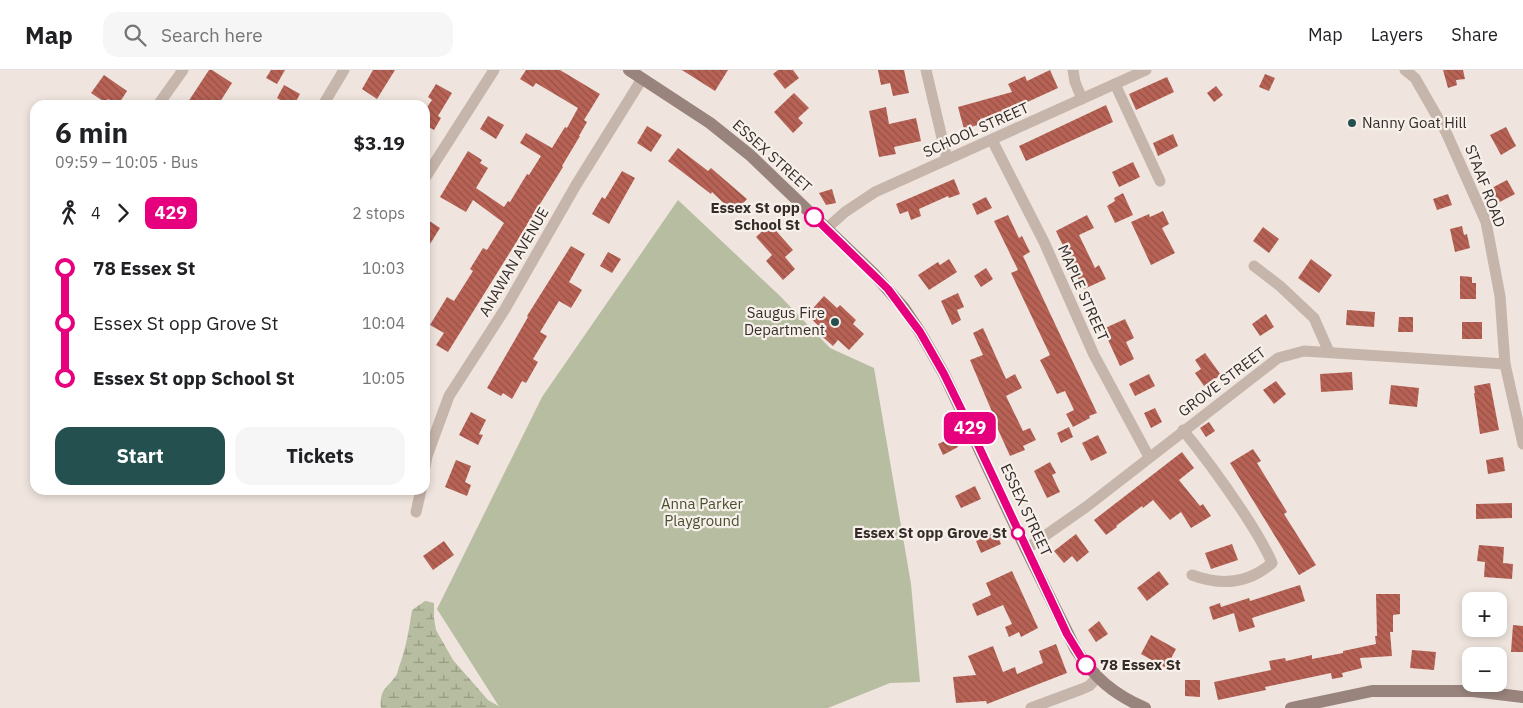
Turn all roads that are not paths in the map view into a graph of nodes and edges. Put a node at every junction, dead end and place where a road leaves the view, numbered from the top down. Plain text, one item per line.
1 (183, 70) edge
2 (344, 70) edge
3 (494, 70) edge
4 (629, 70) edge
5 (926, 70) edge
6 (1073, 70) edge
7 (1146, 70) edge
8 (1405, 70) edge
9 (642, 78) junction
10 (1115, 84) junction
11 (1082, 98) junction
12 (162, 100) edge
13 (326, 100) edge
14 (992, 140) junction
15 (947, 159) junction
16 (430, 170) edge
17 (1160, 181) dead end
18 (826, 229) junction
19 (1254, 266) dead end
20 (1329, 352) junction
21 (1505, 364) junction
22 (1521, 422) edge
23 (1183, 430) junction
24 (1523, 444) edge
25 (430, 448) edge
26 (1149, 458) junction
27 (420, 495) edge
28 (416, 512) dead end
29 (1026, 549) junction
30 (1192, 576) dead end
31 (1098, 678) junction
32 (1523, 697) edge
33 (1031, 708) edge
34 (1144, 708) edge
35 (1291, 708) edge

1 - 12 street
2 - 13 street
3 - 16 street
4 - 9 main road, ESSEX STREET
5 - 15 street
6 - 11 street
7 - 10 street, SCHOOL STREET
8 - 21 street, STAAF ROAD
9 - 18 main road, ESSEX STREET
9 - 25 street, ANAWAN AVENUE
10 - 11 street, SCHOOL STREET
10 - 17 street
11 - 14 street, SCHOOL STREET
14 - 15 street, SCHOOL STREET
14 - 26 street, MAPLE STREET
15 - 18 street, SCHOOL STREET
18 - 29 main road, ESSEX STREET
19 - 20 street
20 - 21 street, GROVE STREET
20 - 23 street, GROVE STREET
21 - 22 street, STAAF ROAD
22 - 24 street, STAAF ROAD
23 - 26 street, GROVE STREET
23 - 30 street
26 - 29 street, GROVE STREET
27 - 28 street
29 - 31 main road, ESSEX STREET
31 - 33 street
31 - 34 main road, ESSEX STREET
32 - 35 main road

